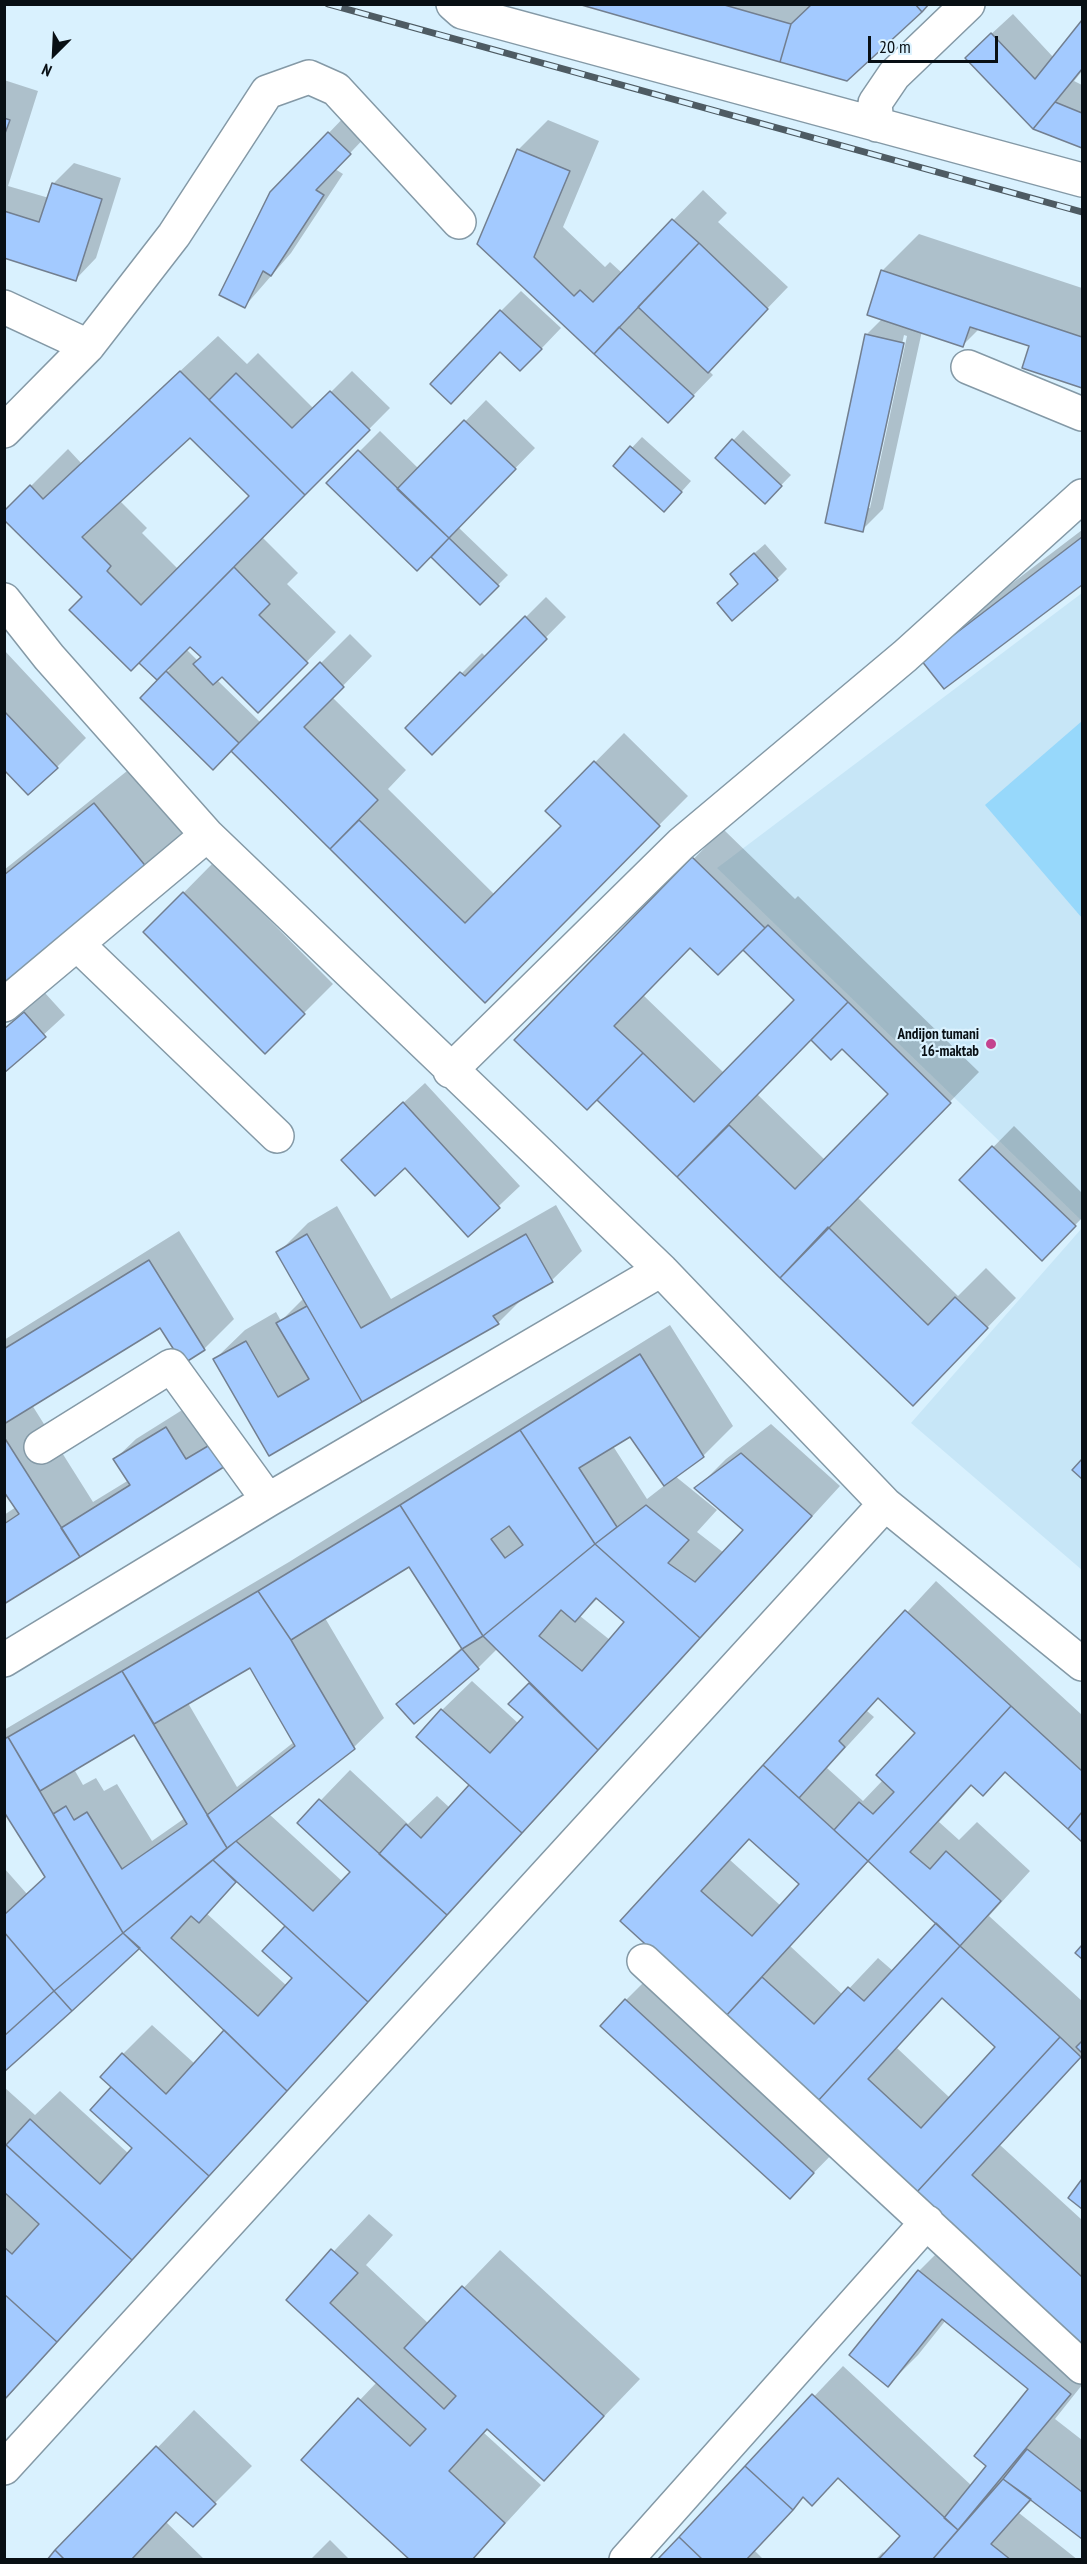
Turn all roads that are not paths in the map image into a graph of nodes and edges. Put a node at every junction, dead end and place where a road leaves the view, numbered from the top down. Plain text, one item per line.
1 (453, 4) edge
2 (968, 4) edge
3 (877, 125) junction
4 (1083, 180) edge
5 (459, 222) dead end
6 (4, 307) edge
7 (88, 346) junction
8 (968, 367) dead end
9 (1083, 414) edge
10 (4, 431) edge
11 (1083, 496) edge
12 (4, 600) edge
13 (207, 835) junction
14 (77, 944) junction
15 (4, 1005) edge
16 (450, 1071) junction
17 (277, 1136) dead end
18 (661, 1270) junction
19 (41, 1447) dead end
20 (268, 1500) junction
21 (885, 1504) junction
22 (4, 1660) edge
23 (1083, 1664) edge
24 (644, 1960) dead end
25 (927, 2222) junction
26 (1083, 2367) edge
27 (4, 2468) edge
28 (626, 2559) edge

1 - 3 street
2 - 3 street
3 - 4 street
5 - 7 street
6 - 7 street
7 - 10 street
8 - 9 street
11 - 16 street
12 - 13 street
13 - 14 street
13 - 16 street
14 - 15 street
14 - 17 street
16 - 18 street
18 - 20 street
18 - 21 street
19 - 20 street
20 - 22 street
21 - 23 street
21 - 27 street
24 - 25 street
25 - 26 street
25 - 28 street

